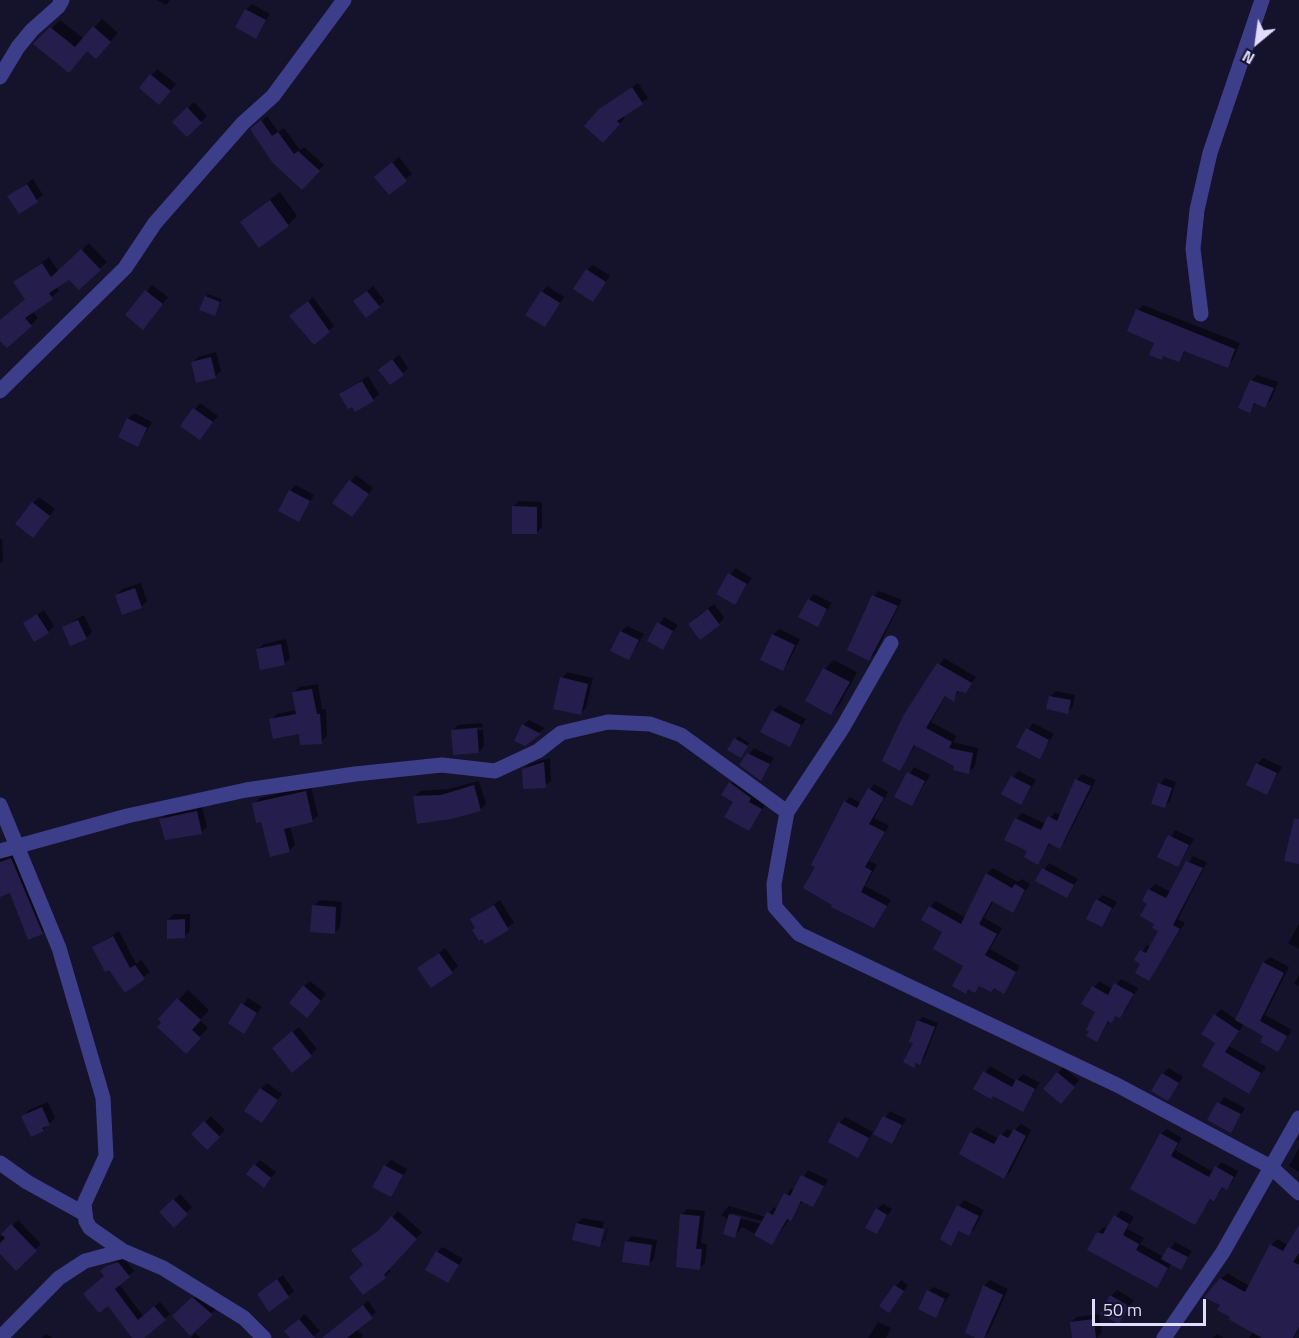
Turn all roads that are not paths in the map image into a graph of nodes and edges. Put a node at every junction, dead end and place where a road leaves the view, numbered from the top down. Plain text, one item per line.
1 (62, 0) edge
2 (344, 0) edge
3 (1262, 0) edge
4 (0, 77) edge
5 (1201, 314) dead end
6 (0, 391) edge
7 (891, 644) dead end
8 (0, 805) edge
9 (787, 812) junction
10 (17, 845) junction
11 (0, 851) edge
12 (1299, 1118) edge
13 (0, 1162) edge
14 (1270, 1167) junction
15 (1299, 1193) edge
16 (83, 1214) junction
17 (123, 1251) junction
18 (0, 1338) edge
19 (264, 1338) edge
20 (1164, 1338) edge

1 - 4 street
2 - 6 street
3 - 5 street
7 - 9 street
8 - 10 street
9 - 10 street
9 - 14 street
10 - 11 street
10 - 16 street
12 - 14 street
13 - 16 street
14 - 15 street
14 - 20 street
16 - 17 street
17 - 18 street
17 - 19 street

